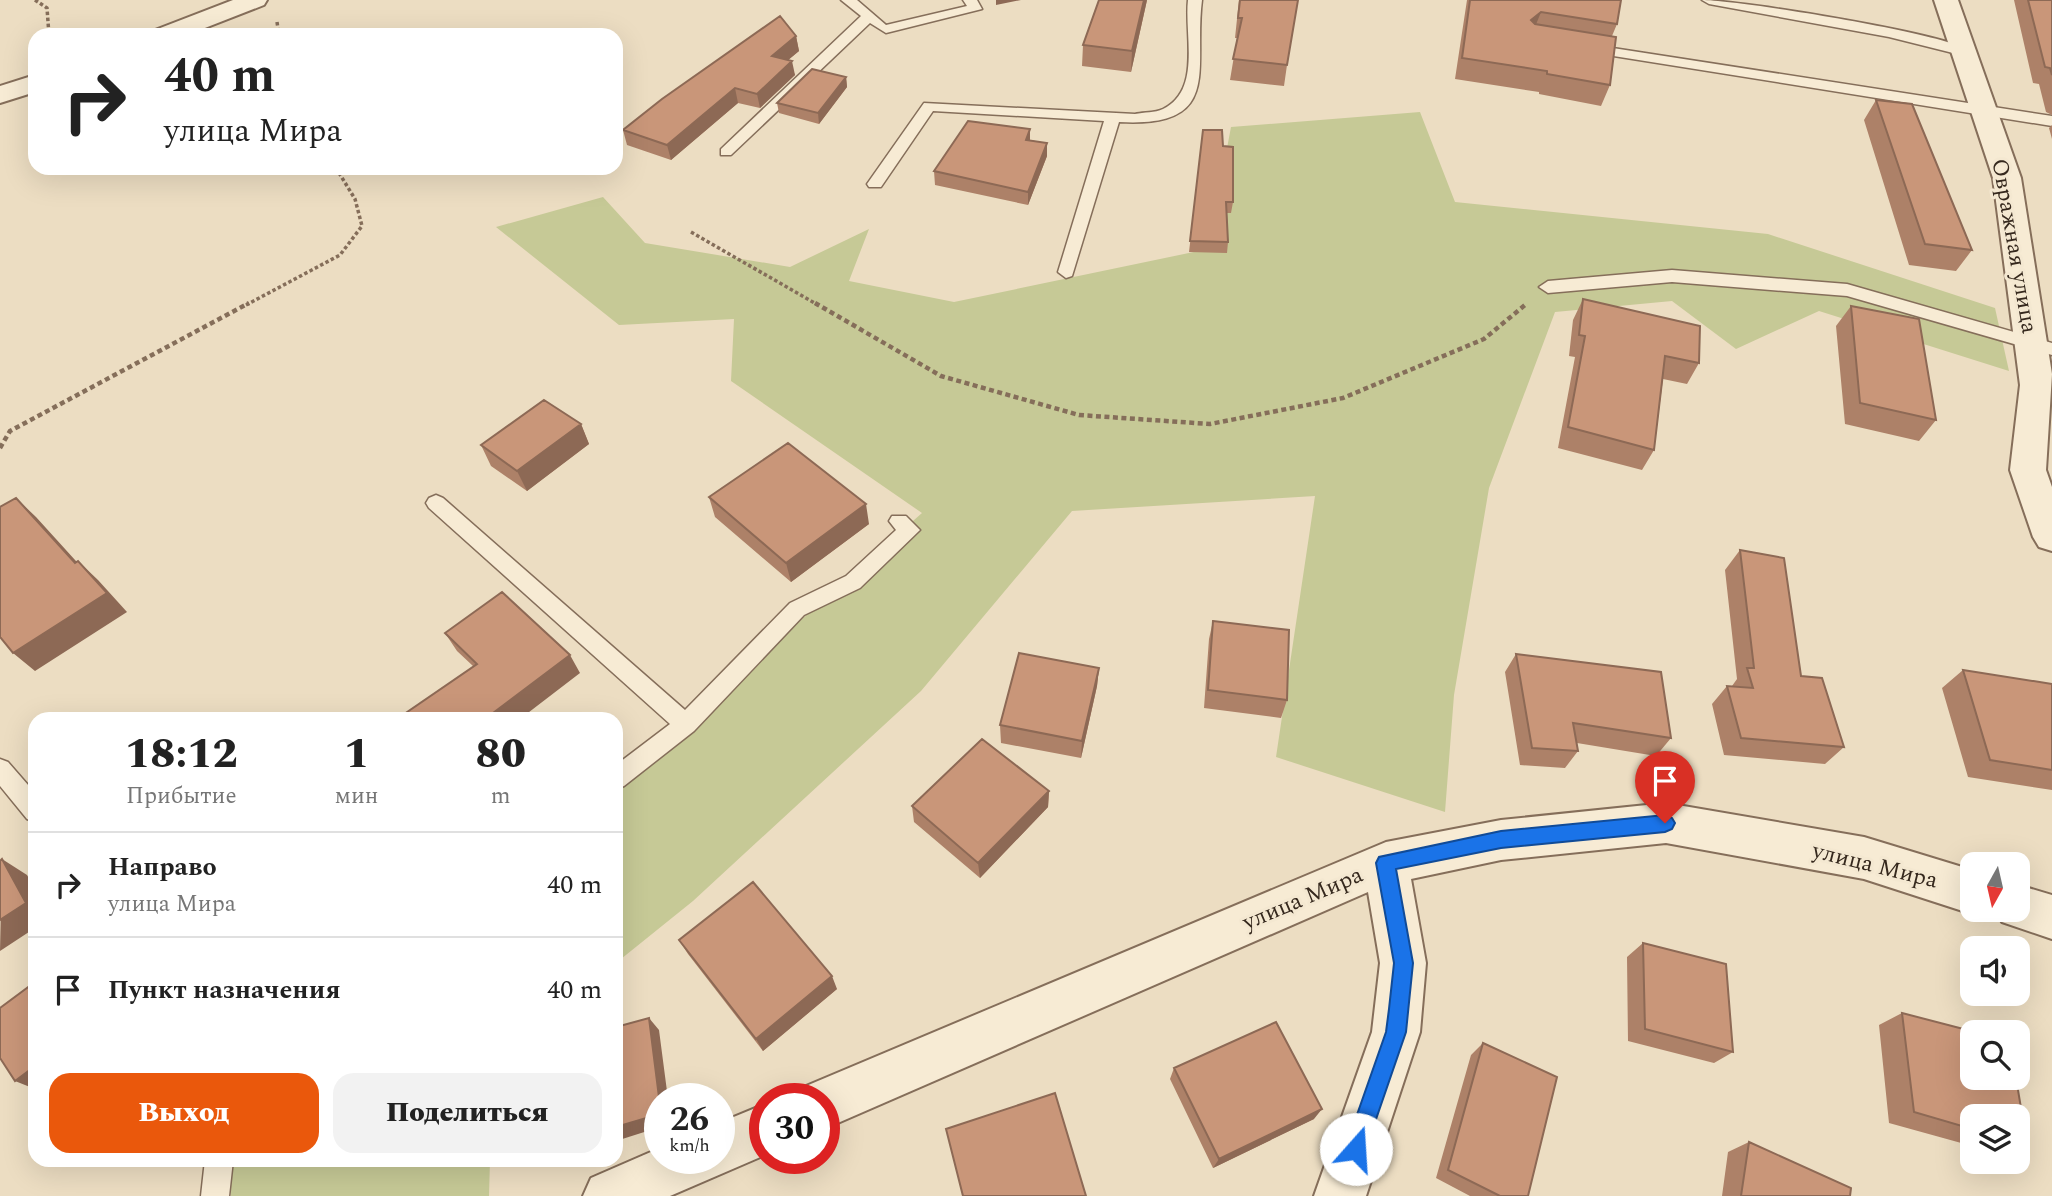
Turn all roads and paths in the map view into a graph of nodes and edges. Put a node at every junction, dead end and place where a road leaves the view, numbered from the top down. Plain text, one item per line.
1 (35, 0) edge
2 (255, 0) edge
3 (848, 0) edge
4 (970, 0) edge
5 (1195, 0) edge
6 (1709, 0) edge
7 (1946, 0) edge
8 (870, 15) junction
9 (48, 28) edge
10 (182, 28) edge
11 (1574, 46) edge
12 (1965, 52) junction
13 (28, 85) edge
14 (0, 95) edge
15 (1984, 110) junction
16 (1113, 116) junction
17 (2052, 121) edge
18 (726, 152) dead end
19 (340, 175) edge
20 (875, 184) dead end
21 (691, 232) dead end
22 (1066, 272) dead end
23 (1548, 287) joint
24 (2042, 347) edge
25 (0, 448) edge
26 (436, 503) dead end
27 (899, 521) dead end
28 (2052, 537) edge
29 (686, 724) junction
30 (0, 769) edge
31 (623, 774) edge
32 (28, 803) edge
33 (1386, 863) junction
34 (1960, 888) edge
35 (2030, 910) edge
36 (2052, 917) edge
37 (840, 1097) edge
38 (218, 1167) edge
39 (660, 1174) edge
40 (215, 1196) edge
41 (609, 1196) edge
42 (1340, 1196) edge

1 - 9 path
2 - 10 street
3 - 8 lane
4 - 8 lane
5 - 16 lane
6 - 12 lane
7 - 12 street, Овражная улица
8 - 18 lane
11 - 15 lane
12 - 15 street, Овражная улица
13 - 14 street
15 - 17 lane
15 - 24 street, Овражная улица
16 - 20 lane
16 - 22 lane
19 - 25 path
21 - 23 path
23 - 24 lane
24 - 28 street, Овражная улица
26 - 29 lane
27 - 29 lane
29 - 31 lane
30 - 32 lane
33 - 34 street, улица Мира
33 - 37 street, улица Мира
33 - 42 street
35 - 36 street
38 - 40 lane
39 - 41 street

